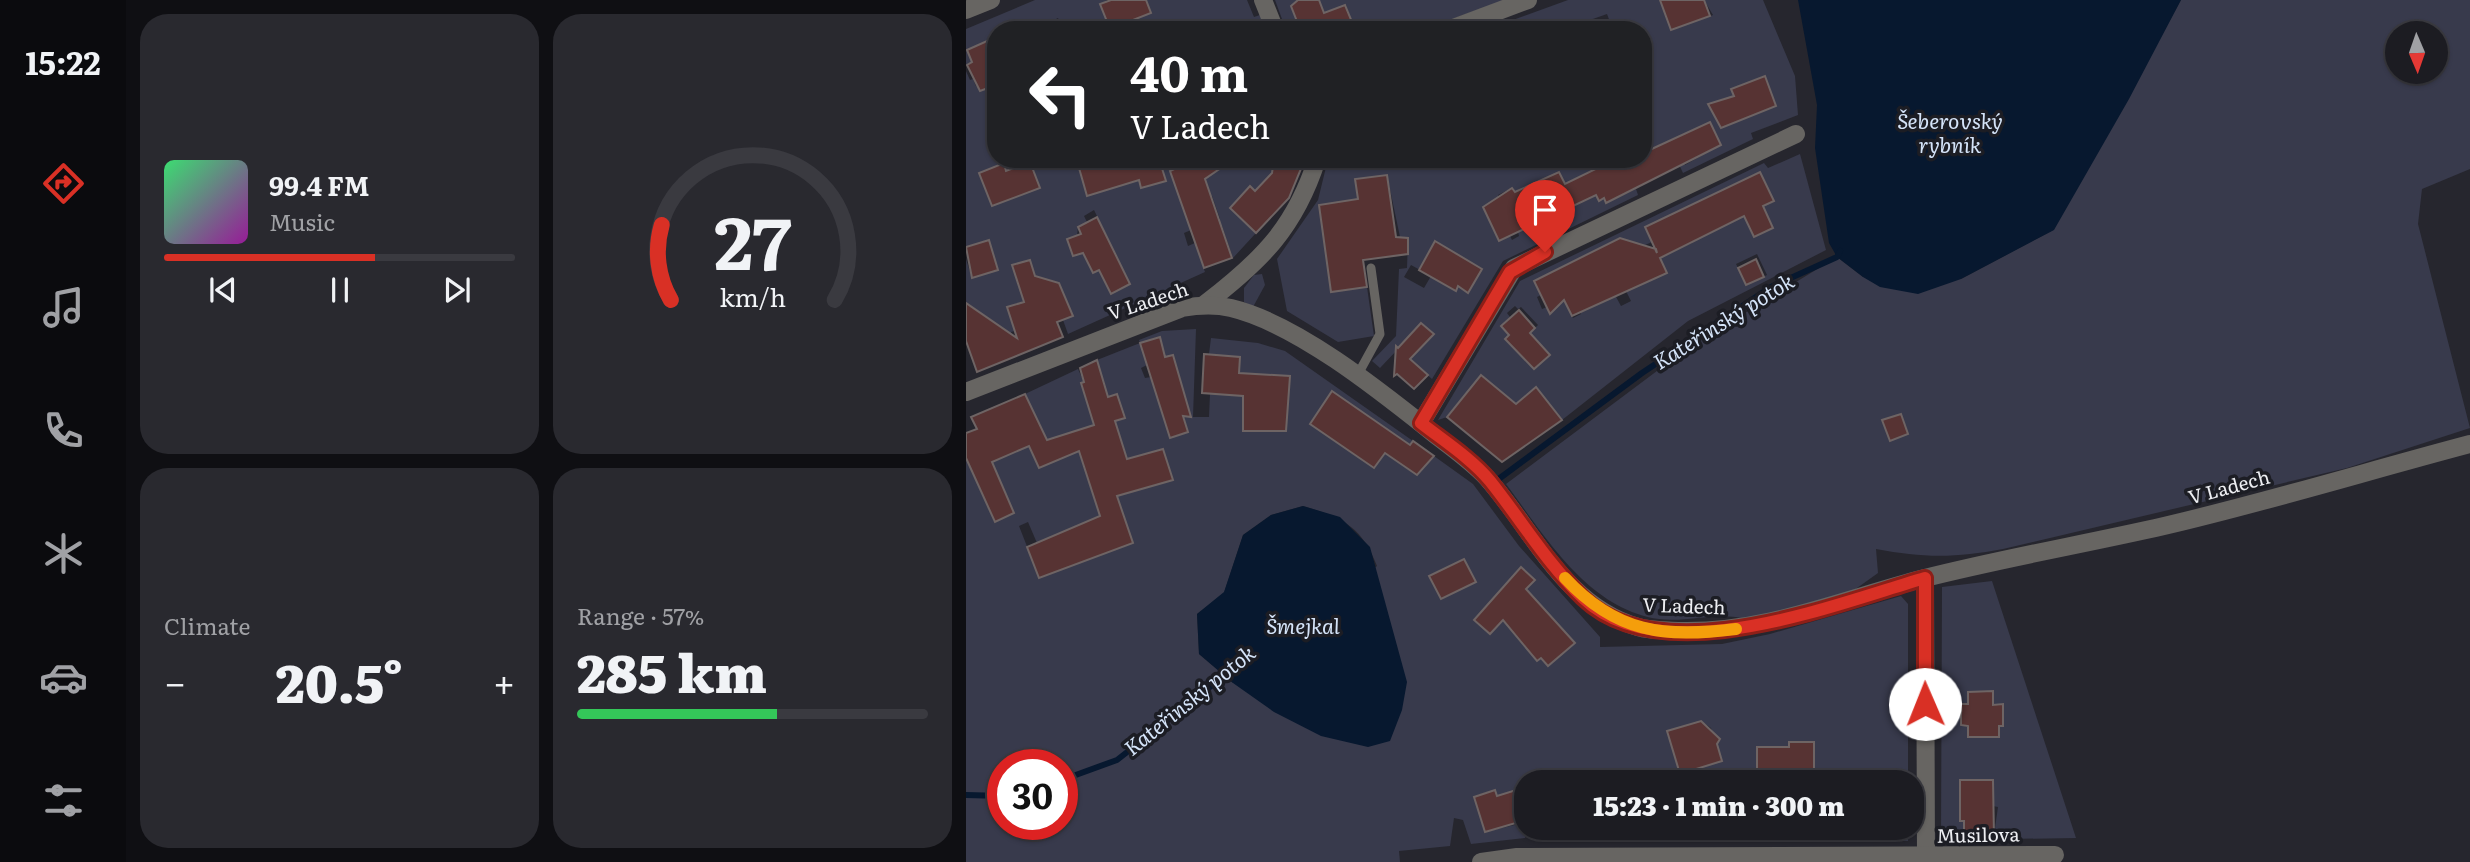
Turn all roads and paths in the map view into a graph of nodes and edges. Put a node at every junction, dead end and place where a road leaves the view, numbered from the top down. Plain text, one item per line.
1 (991, 0) edge
2 (1262, 0) edge
3 (1528, 0) edge
4 (966, 10) edge
5 (1271, 21) edge
6 (1472, 21) edge
7 (1796, 134) dead end
8 (1314, 168) edge
9 (1371, 268) dead end
10 (1205, 304) junction
11 (1357, 376) junction
12 (966, 392) edge
13 (1421, 423) junction
14 (2470, 444) edge
15 (1925, 578) junction
16 (2055, 855) dead end
17 (1926, 857) junction
18 (1517, 860) edge
19 (1823, 860) edge
20 (1481, 862) edge

1 - 4 street
2 - 5 street
3 - 6 street
7 - 13 street
8 - 10 street
9 - 11 lane
10 - 11 street, V Ladech
10 - 12 street, V Ladech
11 - 13 street, V Ladech
13 - 15 street, V Ladech
14 - 15 street, V Ladech
15 - 17 street
16 - 17 street, Musilova
17 - 19 street, Musilova
18 - 19 street, Musilova
18 - 20 street, Musilova

